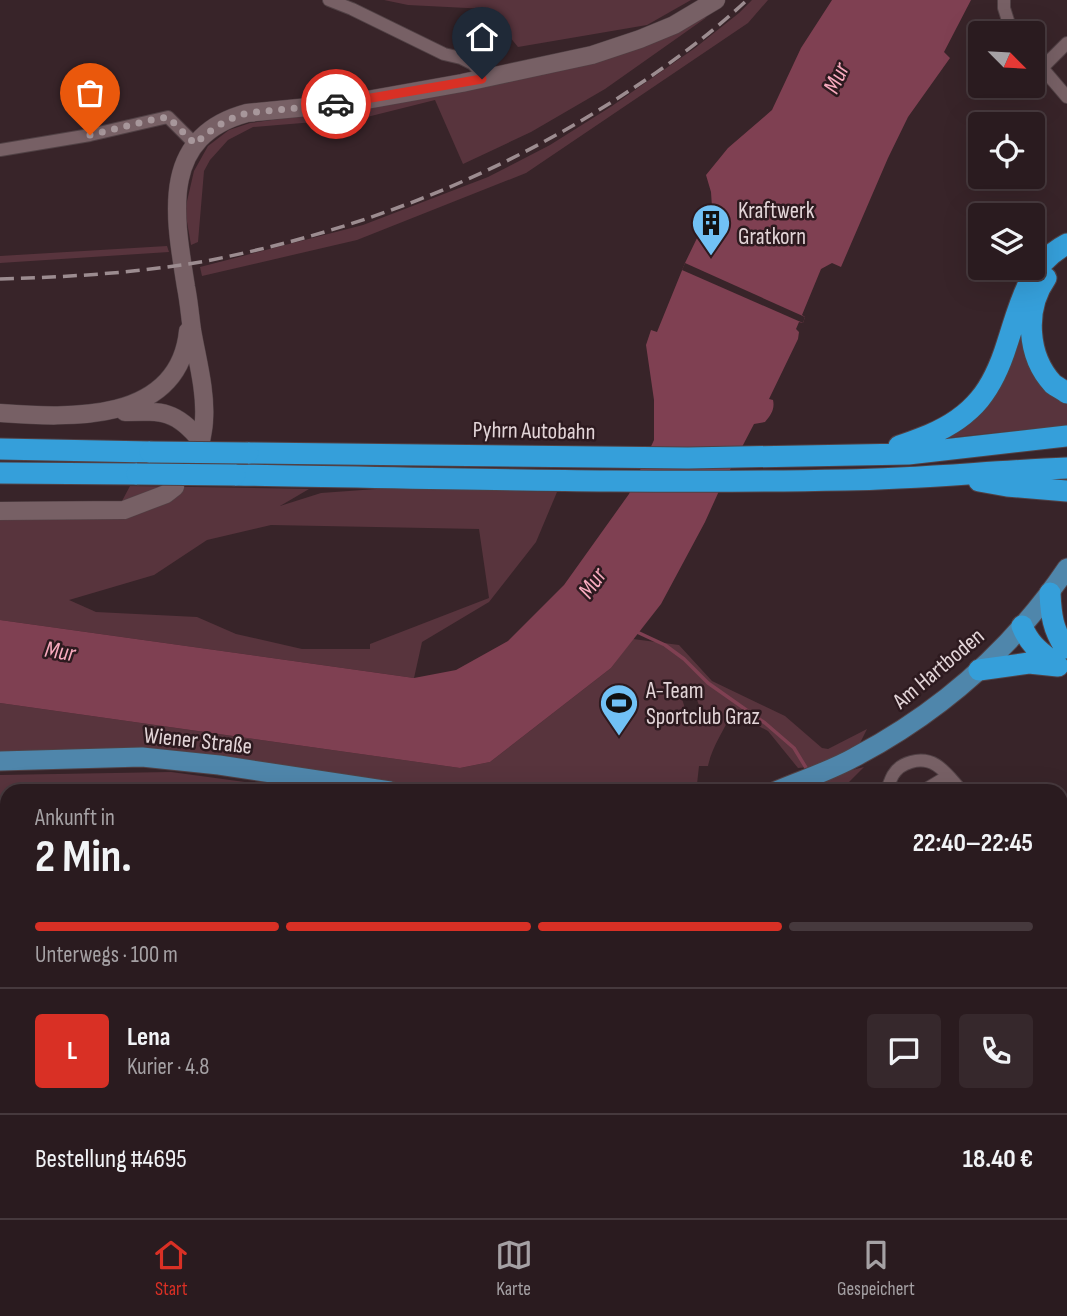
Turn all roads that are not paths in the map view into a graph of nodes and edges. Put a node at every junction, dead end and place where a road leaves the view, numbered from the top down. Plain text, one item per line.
1 (329, 0) edge
2 (716, 0) edge
3 (1004, 0) edge
4 (1008, 21) edge
5 (1067, 43) edge
6 (1045, 65) edge
7 (1045, 71) edge
8 (482, 79) junction
9 (1067, 97) edge
10 (192, 148) junction
11 (0, 150) edge
12 (1067, 244) edge
13 (1067, 259) edge
14 (190, 317) junction
15 (1067, 393) edge
16 (0, 413) edge
17 (102, 413) junction
18 (1067, 436) edge
19 (0, 449) edge
20 (864, 453) junction
21 (1067, 468) edge
22 (0, 473) edge
23 (946, 476) junction
24 (175, 487) dead end
25 (1067, 491) edge
26 (0, 511) edge
27 (1067, 568) edge
28 (1050, 593) junction
29 (1022, 626) junction
30 (1064, 658) edge
31 (979, 670) junction
32 (0, 761) edge
33 (948, 776) junction
34 (344, 784) edge
35 (796, 784) edge
36 (891, 784) edge
37 (935, 784) edge
38 (955, 784) edge

1 - 8 street
2 - 8 main road
3 - 4 street
5 - 6 street
7 - 9 street
8 - 10 main road
10 - 11 street
10 - 14 main road
12 - 20 highway
13 - 15 highway
14 - 17 main road
14 - 17 main road
16 - 17 main road
18 - 20 highway, Pyhrn Autobahn
19 - 20 highway, Pyhrn Autobahn, bridge
21 - 23 highway
22 - 23 highway, bridge
23 - 25 highway
24 - 26 main road
27 - 28 main road, Am Hartboden
28 - 29 main road, Am Hartboden
28 - 30 highway
29 - 30 highway
29 - 31 main road, Am Hartboden
30 - 31 highway
31 - 35 main road, Am Hartboden
32 - 34 main road, Wiener Straße
33 - 36 street
33 - 37 street
33 - 38 street

